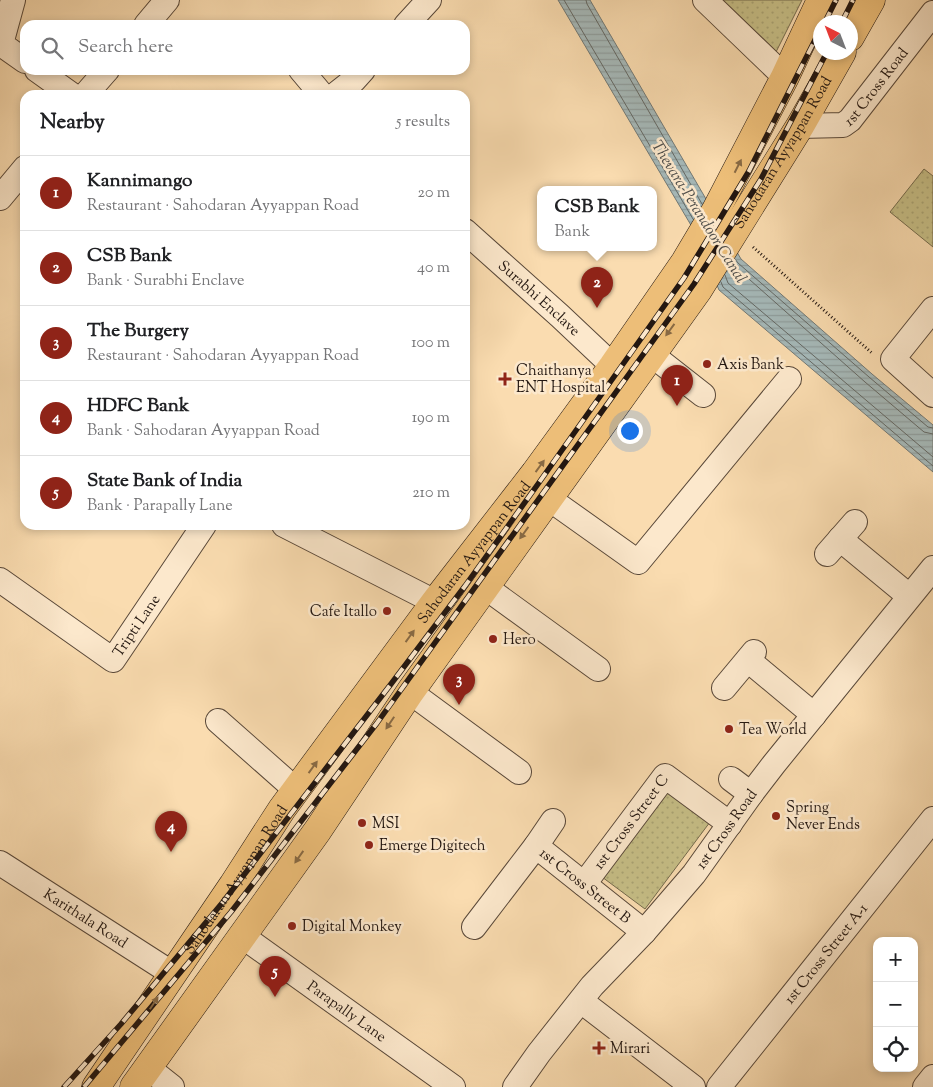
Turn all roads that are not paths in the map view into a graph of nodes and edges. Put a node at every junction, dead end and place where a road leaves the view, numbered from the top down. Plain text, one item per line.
1 (13, 0) edge
2 (167, 0) edge
3 (429, 0) edge
4 (705, 0) edge
5 (821, 0) edge
6 (871, 0) edge
7 (918, 0) edge
8 (933, 13) edge
9 (150, 20) edge
10 (411, 20) edge
11 (858, 23) edge
12 (20, 58) edge
13 (837, 60) edge
14 (44, 75) edge
15 (103, 75) edge
16 (305, 75) edge
17 (358, 75) edge
18 (785, 77) junction
19 (65, 90) edge
20 (89, 90) edge
21 (318, 90) edge
22 (341, 90) edge
23 (800, 126) junction
24 (20, 174) edge
25 (0, 198) edge
26 (470, 235) edge
27 (933, 309) edge
28 (652, 355) junction
29 (613, 366) junction
30 (789, 379) dead end
31 (703, 395) dead end
32 (933, 395) edge
33 (548, 498) junction
34 (201, 530) edge
35 (294, 530) edge
36 (841, 538) dead end
37 (933, 568) edge
38 (0, 580) edge
39 (485, 587) junction
40 (910, 596) junction
41 (435, 602) junction
42 (598, 669) dead end
43 (724, 688) dead end
44 (410, 692) junction
45 (814, 715) junction
46 (218, 721) dead end
47 (519, 772) dead end
48 (731, 779) dead end
49 (751, 794) junction
50 (289, 800) junction
51 (933, 819) edge
52 (552, 821) dead end
53 (730, 824) junction
54 (318, 830) junction
55 (536, 846) junction
56 (0, 863) edge
57 (584, 884) junction
58 (474, 927) dead end
59 (644, 932) junction
60 (242, 936) junction
61 (173, 974) junction
62 (580, 1001) junction
63 (126, 1043) junction
64 (141, 1077) edge
65 (933, 1077) edge
66 (96, 1087) edge
67 (125, 1087) edge
68 (172, 1087) edge
69 (452, 1087) edge
70 (515, 1087) edge
71 (693, 1087) edge
72 (719, 1087) edge
73 (925, 1087) edge

1 - 12 street
2 - 9 street
3 - 10 street
4 - 18 street
5 - 18 main road, Sahodaran Ayyappan Road
6 - 11 main road
7 - 8 street
8 - 23 street, 1st Cross Road
13 - 23 main road, Sahodaran Ayyappan Road
14 - 19 street
15 - 20 street
16 - 21 street
17 - 22 street
29 -> 18 main road, Sahodaran Ayyappan Road
23 -> 28 main road, Sahodaran Ayyappan Road
24 - 25 street
26 - 29 street, Surabhi Enclave
27 - 32 street
28 - 31 street
28 - 33 main road, Sahodaran Ayyappan Road
41 -> 29 main road, Sahodaran Ayyappan Road
30 - 33 street
33 -> 39 main road, Sahodaran Ayyappan Road
34 - 38 street, Tripti Lane
35 - 41 street
36 - 40 street
37 - 40 street, 1st Cross Road
39 - 42 street
39 - 44 main road, Sahodaran Ayyappan Road
40 - 45 street, 1st Cross Road
50 -> 41 main road, Sahodaran Ayyappan Road
43 - 45 street
44 - 47 street
44 -> 54 main road, Sahodaran Ayyappan Road
45 - 49 street, 1st Cross Road
46 - 50 street
48 - 49 street
49 - 53 street, 1st Cross Road
50 - 54 main road
50 - 61 main road, Sahodaran Ayyappan Road
51 - 72 street, 1st Cross Street A-1
52 - 55 street
53 - 57 street, 1st Cross Street C
53 - 59 street, 1st Cross Road
54 -> 60 main road, Sahodaran Ayyappan Road
55 - 57 street, 1st Cross Street B
55 - 58 street, 1st Cross Street B
56 - 61 street, Karithala Road
57 - 59 street, 1st Cross Street B
59 - 62 street, 1st Cross Road
60 - 64 main road, Sahodaran Ayyappan Road
60 - 69 street, Parapally Lane
63 -> 61 main road, Sahodaran Ayyappan Road
62 - 70 street, 1st Cross Road
62 - 71 street
63 - 66 main road, Sahodaran Ayyappan Road
63 - 67 main road
64 - 68 street
65 - 73 street

